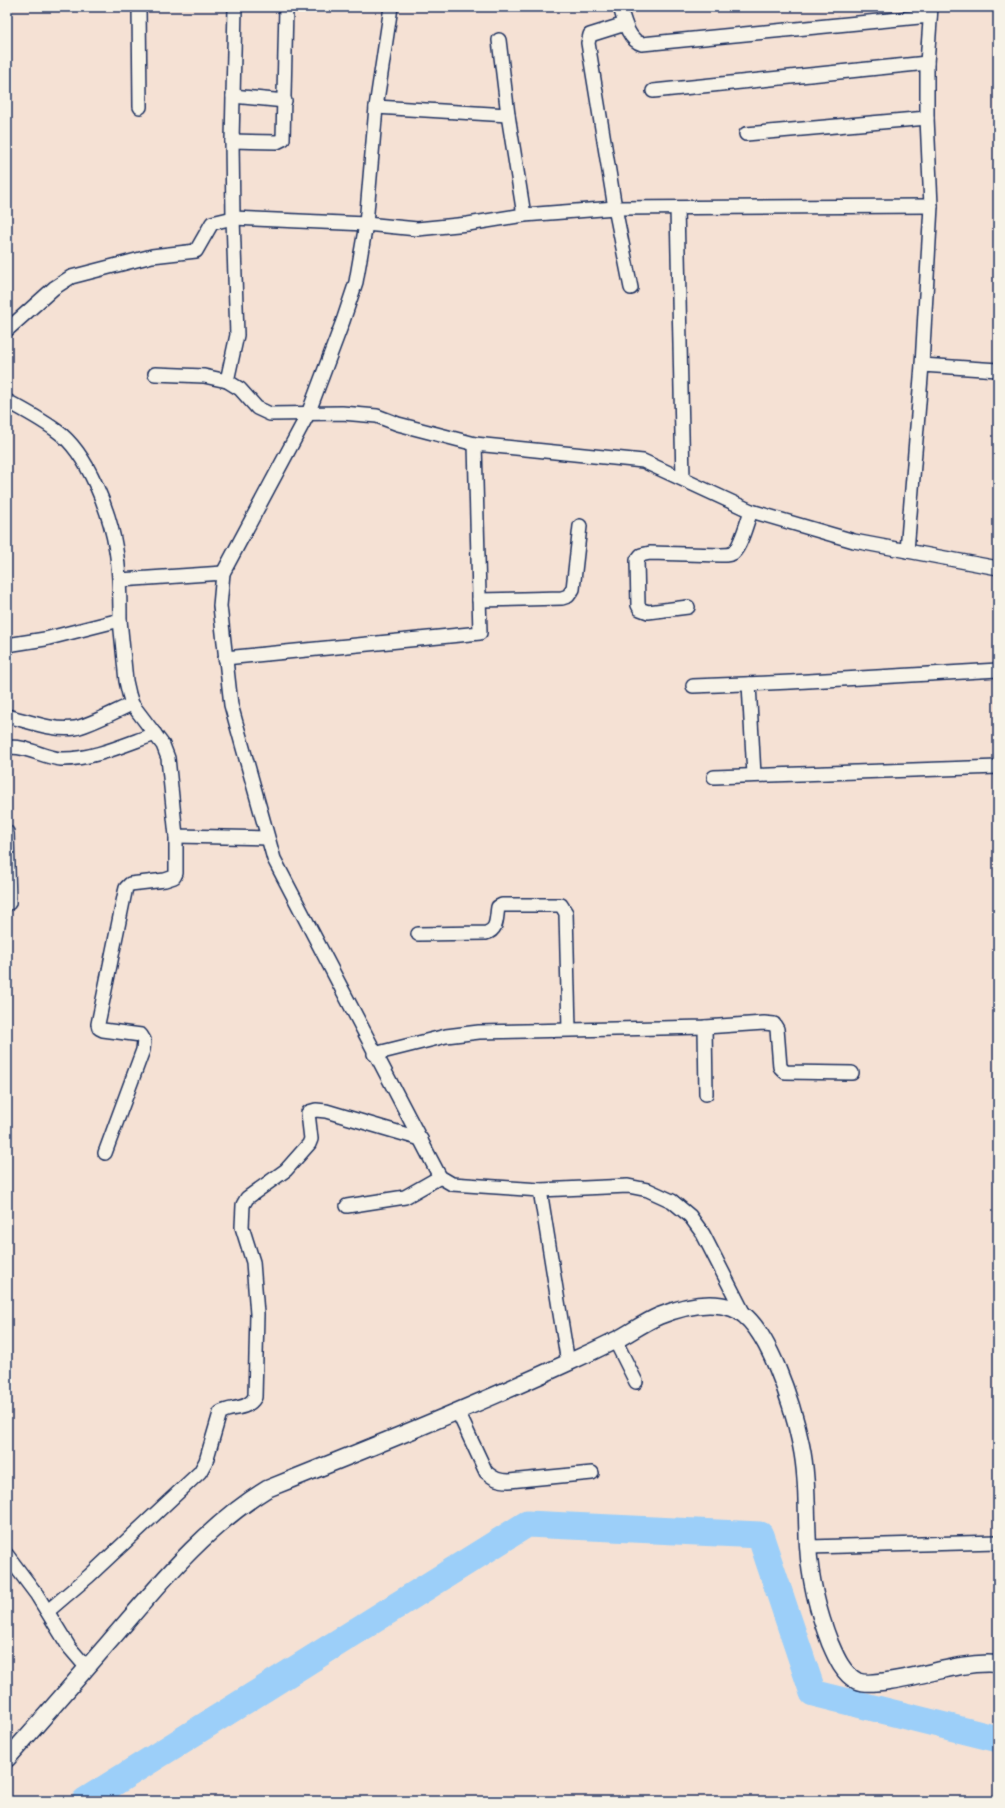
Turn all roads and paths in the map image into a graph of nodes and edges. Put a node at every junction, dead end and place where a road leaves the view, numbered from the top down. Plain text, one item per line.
1 (139, 7) edge
2 (286, 7) edge
3 (391, 7) edge
4 (620, 7) edge
5 (235, 8) edge
6 (930, 12) edge
7 (625, 24) junction
8 (499, 40) dead end
9 (927, 63) junction
10 (653, 92) dead end
11 (233, 96) junction
12 (285, 101) junction
13 (140, 107) dead end
14 (376, 107) junction
15 (508, 115) junction
16 (927, 118) junction
17 (746, 134) dead end
18 (232, 141) junction
19 (931, 206) junction
20 (615, 208) junction
21 (677, 208) junction
22 (524, 215) junction
23 (233, 218) junction
24 (366, 224) junction
25 (631, 288) dead end
26 (7, 330) edge
27 (922, 365) junction
28 (998, 370) edge
29 (156, 374) dead end
30 (227, 382) junction
31 (7, 401) edge
32 (308, 414) junction
33 (475, 444) junction
34 (683, 479) junction
35 (751, 512) junction
36 (580, 526) dead end
37 (907, 551) junction
38 (998, 568) edge
39 (223, 573) junction
40 (120, 580) junction
41 (479, 600) junction
42 (688, 608) dead end
43 (120, 620) junction
44 (7, 645) edge
45 (225, 658) junction
46 (998, 670) edge
47 (749, 684) junction
48 (693, 686) dead end
49 (132, 704) junction
50 (7, 716) edge
51 (155, 734) junction
52 (7, 748) edge
53 (998, 767) edge
54 (754, 775) junction
55 (714, 777) dead end
56 (7, 832) edge
57 (176, 836) junction
58 (267, 838) junction
59 (9, 903) dead end
60 (418, 934) dead end
61 (705, 1026) junction
62 (568, 1029) junction
63 (374, 1054) junction
64 (852, 1073) dead end
65 (706, 1094) dead end
66 (421, 1139) junction
67 (106, 1153) dead end
68 (440, 1177) junction
69 (540, 1190) junction
70 (347, 1206) dead end
71 (744, 1314) junction
72 (615, 1340) junction
73 (568, 1363) junction
74 (636, 1382) dead end
75 (458, 1412) junction
76 (592, 1474) dead end
77 (998, 1542) edge
78 (808, 1547) junction
79 (7, 1555) edge
80 (48, 1611) junction
81 (998, 1664) edge
82 (86, 1668) junction
83 (7, 1759) edge

1 - 13 street
2 - 12 street
3 - 14 street
4 - 7 street
5 - 11 street
6 - 7 street
6 - 9 street
7 - 20 street
8 - 15 street
9 - 10 street
9 - 16 street
11 - 12 street
11 - 18 street
12 - 18 street
14 - 15 street
14 - 24 street
15 - 22 street
16 - 17 street
16 - 19 street
18 - 23 street
19 - 21 street
19 - 27 street
20 - 21 street
20 - 22 street
20 - 25 street
21 - 34 street
22 - 24 street
23 - 24 street
23 - 26 street
23 - 30 street
24 - 32 street
27 - 28 street
27 - 37 street
29 - 30 street
30 - 32 street
31 - 40 street
32 - 33 street
32 - 39 street
33 - 34 street
33 - 41 street
34 - 35 street
35 - 37 street
35 - 42 street
36 - 41 street
37 - 38 street
39 - 40 street
39 - 45 street
40 - 43 street
41 - 45 street
43 - 44 street
43 - 49 street
45 - 58 street
46 - 47 street
47 - 48 street
47 - 54 street
49 - 50 street
49 - 51 street
51 - 52 street
51 - 57 street
53 - 54 street
54 - 55 street
56 - 59 street
57 - 58 street
57 - 67 street
58 - 63 street
60 - 62 street
61 - 62 street
61 - 64 street
61 - 65 street
62 - 63 street
63 - 66 street
66 - 68 street
66 - 80 street
68 - 69 street
68 - 70 street
69 - 71 street
69 - 73 street
71 - 72 street
71 - 78 street
72 - 73 street
72 - 74 street
73 - 75 street
75 - 76 street
75 - 82 street
77 - 78 street
78 - 81 street
79 - 80 street
80 - 82 street
82 - 83 street

